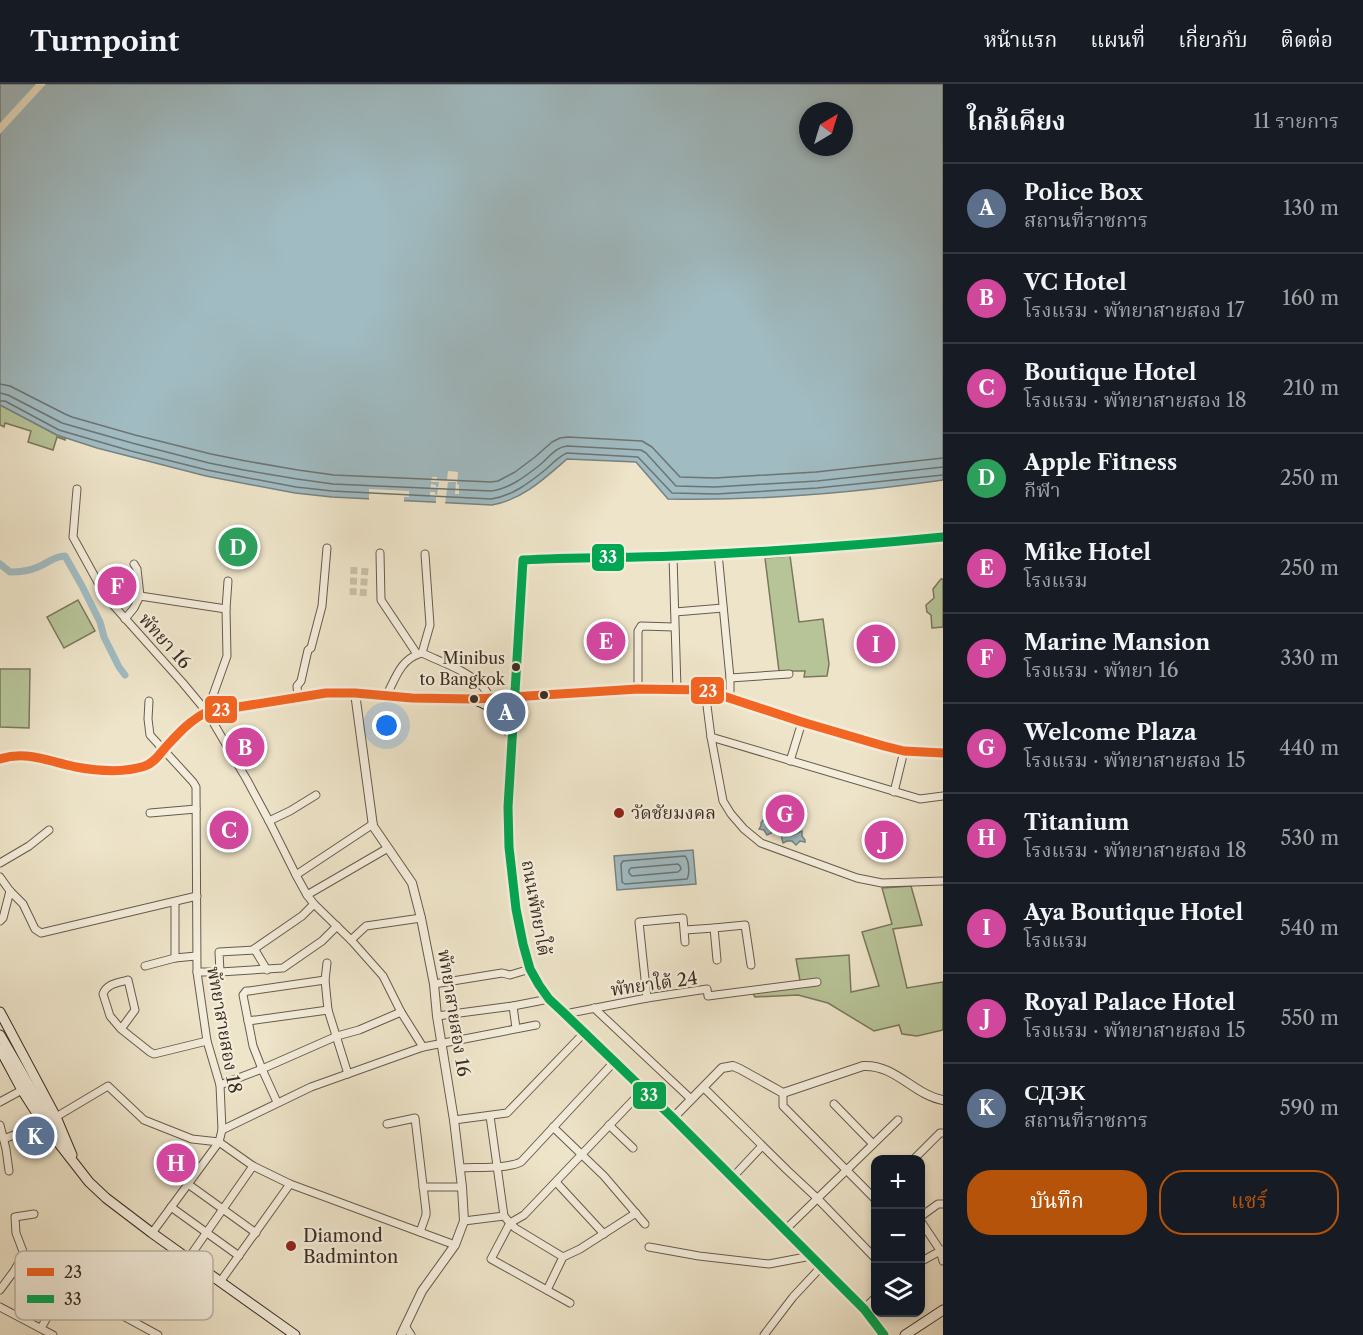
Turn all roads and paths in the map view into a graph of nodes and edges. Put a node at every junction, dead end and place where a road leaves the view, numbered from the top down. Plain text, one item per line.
1 (77, 489) dead end
2 (943, 537) edge
3 (327, 548) dead end
4 (380, 553) dead end
5 (718, 553) junction
6 (426, 554) dead end
7 (673, 556) junction
8 (134, 564) dead end
9 (228, 581) dead end
10 (140, 596) junction
11 (723, 608) junction
12 (226, 609) junction
13 (675, 612) junction
14 (124, 619) junction
15 (674, 627) junction
16 (419, 654) junction
17 (789, 674) dead end
18 (730, 678) junction
19 (677, 688) junction
20 (638, 689) junction
21 (705, 690) junction
22 (355, 693) junction
23 (386, 696) junction
24 (298, 697) junction
25 (514, 697) junction
26 (491, 698) junction
27 (730, 698) junction
28 (472, 699) junction
29 (149, 701) dead end
30 (207, 712) junction
31 (801, 722) junction
32 (512, 737) junction
33 (711, 737) junction
34 (163, 750) junction
35 (904, 751) junction
36 (943, 753) edge
37 (0, 759) edge
38 (790, 761) junction
39 (894, 792) junction
40 (316, 795) dead end
41 (943, 796) edge
42 (196, 809) junction
43 (150, 813) dead end
44 (269, 821) junction
45 (373, 824) junction
46 (49, 830) dead end
47 (388, 848) junction
48 (0, 863) edge
49 (296, 875) junction
50 (0, 877) edge
51 (943, 881) edge
52 (10, 891) junction
53 (307, 895) junction
54 (197, 896) junction
55 (175, 902) junction
56 (314, 904) junction
57 (421, 918) junction
58 (0, 921) edge
59 (337, 926) junction
60 (714, 928) junction
61 (685, 930) junction
62 (351, 940) junction
63 (685, 942) dead end
64 (255, 950) junction
65 (196, 956) junction
66 (175, 958) junction
67 (717, 960) dead end
68 (327, 963) dead end
69 (751, 965) dead end
70 (145, 966) dead end
71 (530, 969) junction
72 (267, 970) junction
73 (197, 972) junction
74 (220, 972) junction
75 (325, 980) junction
76 (817, 982) dead end
77 (434, 984) junction
78 (647, 998) junction
79 (549, 999) junction
80 (513, 1006) junction
81 (594, 1008) junction
82 (328, 1010) junction
83 (0, 1012) edge
84 (401, 1012) junction
85 (565, 1014) junction
86 (438, 1016) junction
87 (248, 1021) junction
88 (536, 1025) dead end
89 (516, 1028) junction
90 (121, 1029) junction
91 (584, 1034) junction
92 (0, 1035) edge
93 (337, 1036) junction
94 (207, 1041) junction
95 (442, 1042) junction
96 (423, 1047) junction
97 (4, 1049) edge
98 (614, 1062) junction
99 (4, 1067) edge
100 (262, 1069) junction
101 (348, 1074) junction
102 (220, 1085) junction
103 (703, 1087) junction
104 (22, 1090) junction
105 (643, 1090) junction
106 (783, 1093) junction
107 (691, 1099) junction
108 (943, 1100) edge
109 (0, 1102) edge
110 (277, 1102) junction
111 (834, 1104) dead end
112 (490, 1116) junction
113 (56, 1117) junction
114 (673, 1118) junction
115 (454, 1120) junction
116 (898, 1120) dead end
117 (43, 1123) junction
118 (387, 1124) dead end
119 (0, 1125) edge
120 (609, 1125) junction
121 (553, 1127) junction
122 (222, 1130) junction
123 (943, 1133) edge
124 (4, 1140) junction
125 (219, 1142) junction
126 (873, 1144) junction
127 (762, 1146) junction
128 (633, 1148) dead end
129 (581, 1154) junction
130 (918, 1155) edge
131 (253, 1166) junction
132 (497, 1166) junction
133 (78, 1168) junction
134 (460, 1168) junction
135 (846, 1170) junction
136 (9, 1171) dead end
137 (732, 1178) junction
138 (556, 1182) junction
139 (188, 1184) junction
140 (290, 1185) junction
141 (462, 1186) junction
142 (423, 1187) junction
143 (871, 1193) edge
144 (817, 1198) junction
145 (943, 1204) edge
146 (171, 1208) junction
147 (224, 1209) junction
148 (636, 1213) junction
149 (34, 1214) dead end
150 (925, 1215) edge
151 (504, 1216) junction
152 (464, 1221) junction
153 (510, 1223) junction
154 (645, 1224) dead end
155 (925, 1225) edge
156 (784, 1230) junction
157 (420, 1232) junction
158 (152, 1233) junction
159 (207, 1233) junction
160 (256, 1233) junction
161 (604, 1234) junction
162 (455, 1245) junction
163 (649, 1247) dead end
164 (942, 1250) edge
165 (23, 1251) edge
166 (177, 1251) edge
167 (194, 1251) edge
168 (871, 1253) edge
169 (239, 1256) junction
170 (811, 1256) junction
171 (563, 1257) junction
172 (925, 1260) edge
173 (943, 1261) edge
174 (821, 1267) junction
175 (15, 1269) edge
176 (213, 1277) edge
177 (220, 1282) junction
178 (0, 1290) edge
179 (547, 1290) junction
180 (871, 1302) edge
181 (570, 1303) dead end
182 (0, 1307) edge
183 (864, 1309) junction
184 (943, 1310) edge
185 (15, 1315) edge
186 (25, 1320) edge
187 (46, 1320) edge
188 (131, 1320) edge
189 (41, 1328) junction
190 (403, 1331) edge
191 (53, 1335) edge
192 (159, 1335) edge
193 (295, 1335) edge
194 (411, 1335) edge
195 (764, 1335) edge
196 (884, 1335) edge
197 (905, 1335) edge

1 - 14 street, พัทยา 16
2 - 5 main road
3 - 24 street
4 - 16 street
5 - 7 main road
5 - 11 street
6 - 16 street
7 - 13 street
7 - 25 main road, ถนนพัทยาใต้
8 - 10 street
9 - 12 street
10 - 12 street
10 - 14 street
11 - 13 street
11 - 18 street
12 - 30 street
13 - 15 street
14 - 30 street, พัทยา 16
15 - 19 street
15 - 20 street
16 - 23 street
16 - 26 street
17 - 18 street
18 - 27 street
19 - 20 main road
19 - 21 main road
20 - 25 main road
21 - 27 main road
21 - 33 street
22 - 23 main road
22 - 24 main road
22 - 45 street, พัทยาสายสอง 16
23 - 28 main road
24 - 30 main road
25 - 26 main road
25 - 32 main road, ถนนพัทยาใต้
26 - 28 main road
27 - 31 main road
28 - 32 main road
29 - 34 street, พัทยาสายสอง 18
30 - 34 main road
30 - 44 street, พัทยา 16
31 - 35 main road
31 - 38 street
32 - 71 main road, ถนนพัทยาใต้
33 - 38 street
33 - 51 street
34 - 37 main road
34 - 42 street, พัทยาสายสอง 18
35 - 36 main road
35 - 39 street
38 - 39 street
39 - 41 street
40 - 44 street
42 - 43 street
42 - 54 street, พัทยาสายสอง 18
44 - 49 street, พัทยา 16
45 - 47 street, พัทยาสายสอง 16
45 - 49 street
46 - 48 street
47 - 53 street
47 - 57 street, พัทยาสายสอง 16
49 - 53 street, พัทยา 16
50 - 52 street
52 - 55 street
52 - 58 street
53 - 56 street, พัทยา 16
54 - 55 street
54 - 65 street, พัทยาสายสอง 18
55 - 66 street
56 - 59 street, พัทยา 16
56 - 64 street
57 - 62 street
57 - 77 street, พัทยาสายสอง 16
59 - 62 street, พัทยา 16
59 - 72 street
60 - 61 street
60 - 67 street
60 - 69 street
61 - 63 street
61 - 78 street
62 - 84 street, พัทยา 16
64 - 72 street
64 - 74 street
65 - 66 street
65 - 73 street, พัทยาสายสอง 18
66 - 70 street
68 - 75 street
71 - 77 street
71 - 79 main road, ถนนพัทยาใต้
72 - 74 street
73 - 74 street
73 - 94 street, พัทยาสายสอง 18
75 - 82 street
75 - 87 street
76 - 78 street, พัทยาใต้ 24
77 - 86 street, พัทยาสายสอง 16
78 - 81 street, พัทยาใต้ 24
79 - 80 street
79 - 85 main road, ถนนพัทยาใต้
80 - 86 street
80 - 89 street
81 - 85 street, พัทยาใต้ 24
81 - 107 street
82 - 87 street
82 - 93 street
83 - 113 main road
84 - 93 street
84 - 96 street, พัทยา 16
85 - 91 main road, ถนนพัทยาใต้
86 - 95 street, พัทยาสายสอง 16
87 - 100 street
88 - 89 street
89 - 95 street
90 - 90 street
90 - 94 street
91 - 98 main road, ถนนพัทยาใต้
91 - 112 street
92 - 97 main road
93 - 100 street
93 - 101 street
94 - 102 street, พัทยาสายสอง 18
95 - 96 street
95 - 115 street, พัทยาสายสอง 16
96 - 101 street
97 - 99 main road
97 - 133 main road
98 - 105 main road, ถนนพัทยาใต้
98 - 121 street
99 - 104 main road
100 - 102 street
100 - 110 street
101 - 110 street
102 - 122 street, พัทยาสายสอง 18
103 - 106 street
103 - 107 street
103 - 127 street
104 - 109 street
104 - 117 main road
105 - 114 main road, ถนนพัทยาใต้
105 - 120 street
106 - 108 street
106 - 135 street
107 - 114 street
110 - 122 street
111 - 126 street
112 - 115 street
112 - 132 street
113 - 125 street
113 - 133 main road
114 - 137 main road, ถนนพัทยาใต้
115 - 134 street, พัทยาสายสอง 16
116 - 126 street
117 - 124 street
117 - 133 main road
118 - 142 street
119 - 124 street
120 - 128 street
120 - 129 street
121 - 129 street
121 - 132 street
122 - 125 street, พัทยาสายสอง 18
123 - 130 street
124 - 136 street
125 - 131 street
125 - 139 street, พัทยาสายสอง 18
126 - 135 street
127 - 137 street
127 - 144 street
129 - 138 street
129 - 148 street
131 - 140 street
131 - 147 street
132 - 134 street
132 - 151 street
133 - 158 main road
134 - 141 street, พัทยาสายสอง 16
135 - 143 street
135 - 144 street
137 - 156 main road, ถนนพัทยาใต้
138 - 153 street
138 - 161 street
139 - 146 street, พัทยาสายสอง 18
139 - 147 street
140 - 157 street
140 - 160 street
141 - 142 street
141 - 152 street, พัทยาสายสอง 16
142 - 157 street
144 - 156 street
144 - 168 street
145 - 150 street
146 - 158 street, พัทยาสายสอง 18
146 - 159 street
147 - 159 street
147 - 160 street
148 - 154 street
148 - 161 street
149 - 165 street
151 - 152 street
151 - 153 street
152 - 162 street, พัทยาสายสอง 16
153 - 171 street
153 - 179 street
155 - 164 street
156 - 170 main road, ถนนพัทยาใต้
157 - 162 street
158 - 166 main road
159 - 167 street
159 - 169 street
160 - 169 street
161 - 171 street
162 - 190 street, พัทยาสายสอง 16
163 - 170 street
164 - 172 street
164 - 173 street
169 - 177 street
170 - 174 main road, ถนนพัทยาใต้
171 - 179 street
174 - 183 main road, ถนนพัทยาใต้
174 - 195 street
175 - 178 street
176 - 177 main road
177 - 193 main road
179 - 181 street
180 - 183 street
182 - 185 street
183 - 196 main road, ถนนพัทยาใต้
184 - 197 main road
186 - 189 street
187 - 189 street
188 - 192 street
189 - 191 street
190 - 194 street

